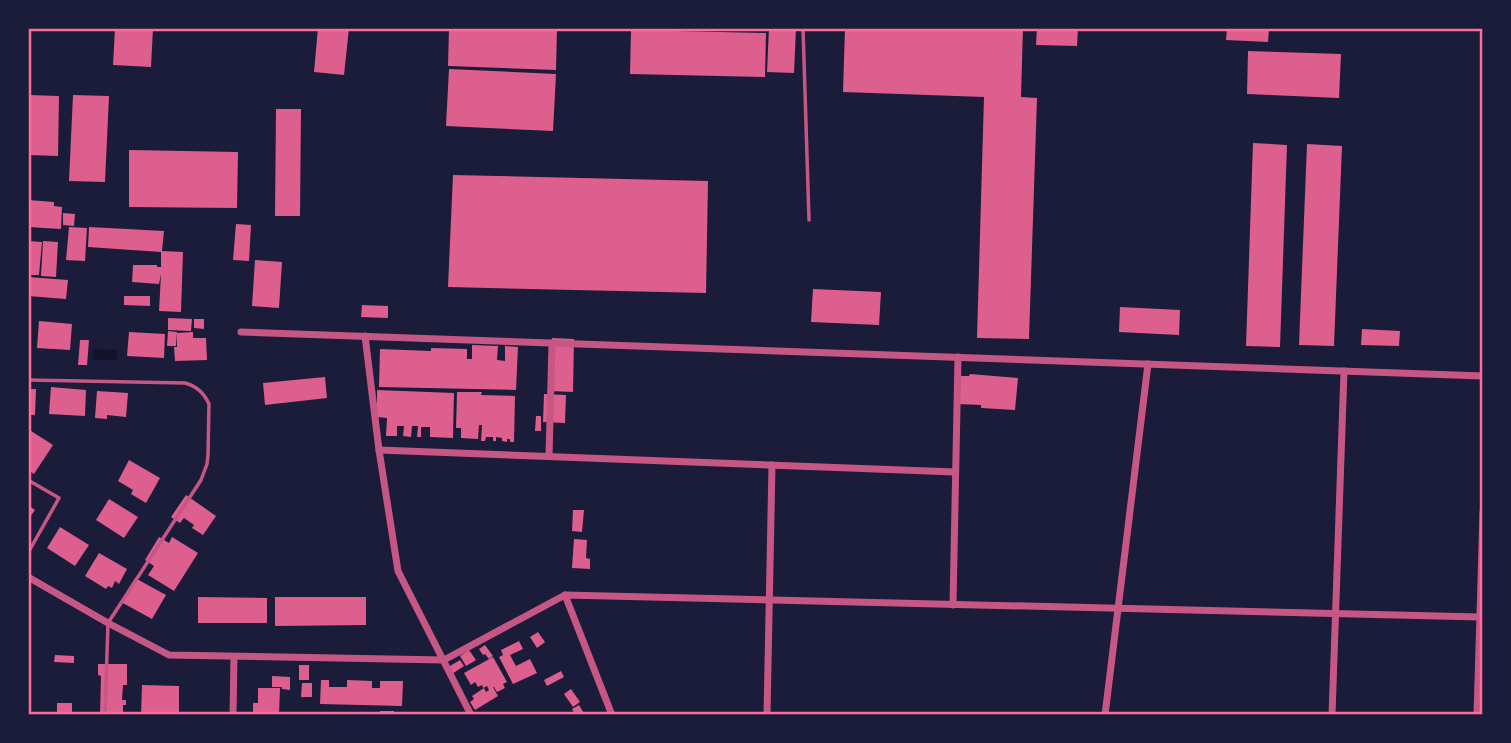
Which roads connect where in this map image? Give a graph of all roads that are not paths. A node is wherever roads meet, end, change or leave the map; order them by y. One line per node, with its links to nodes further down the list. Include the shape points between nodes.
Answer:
1 (803, 28): 2 (lane)
2 (809, 220)
3 (241, 332): 4 (street)
4 (365, 336): 5 (street); 11 (street)
5 (552, 343): 6 (street); 12 (street)
6 (958, 357): 7 (street); 14 (street)
7 (1148, 364): 8 (street); 22 (street)
8 (1344, 371): 9 (street); 23 (street)
9 (1483, 376)
10 (28, 380): 25 (lane, via 186,383 200,390 209,404 208,455 201,480)
11 (379, 450): 12 (street); 27 (street, via 398,571)
12 (549, 456): 13 (street)
13 (772, 465): 14 (street); 20 (street)
14 (955, 472): 21 (street)
15 (28, 480): 17 (lane, via 59,498)
16 (1483, 512): 24 (street)
17 (28, 553)
18 (28, 577): 25 (street)
19 (565, 595): 20 (street); 27 (street); 31 (street)
20 (769, 600): 21 (street); 32 (street)
21 (953, 605): 22 (street)
22 (1118, 609): 23 (street); 33 (street)
23 (1336, 614): 24 (street); 34 (street)
24 (1480, 617): 35 (street)
25 (107, 623): 26 (street, via 169,655); 28 (lane)
26 (234, 657): 27 (street); 29 (street)
27 (444, 660): 30 (street)
28 (105, 715)
29 (233, 715)
30 (471, 715)
31 (612, 715)
32 (767, 715)
33 (1105, 715)
34 (1332, 715)
35 (1477, 715)

